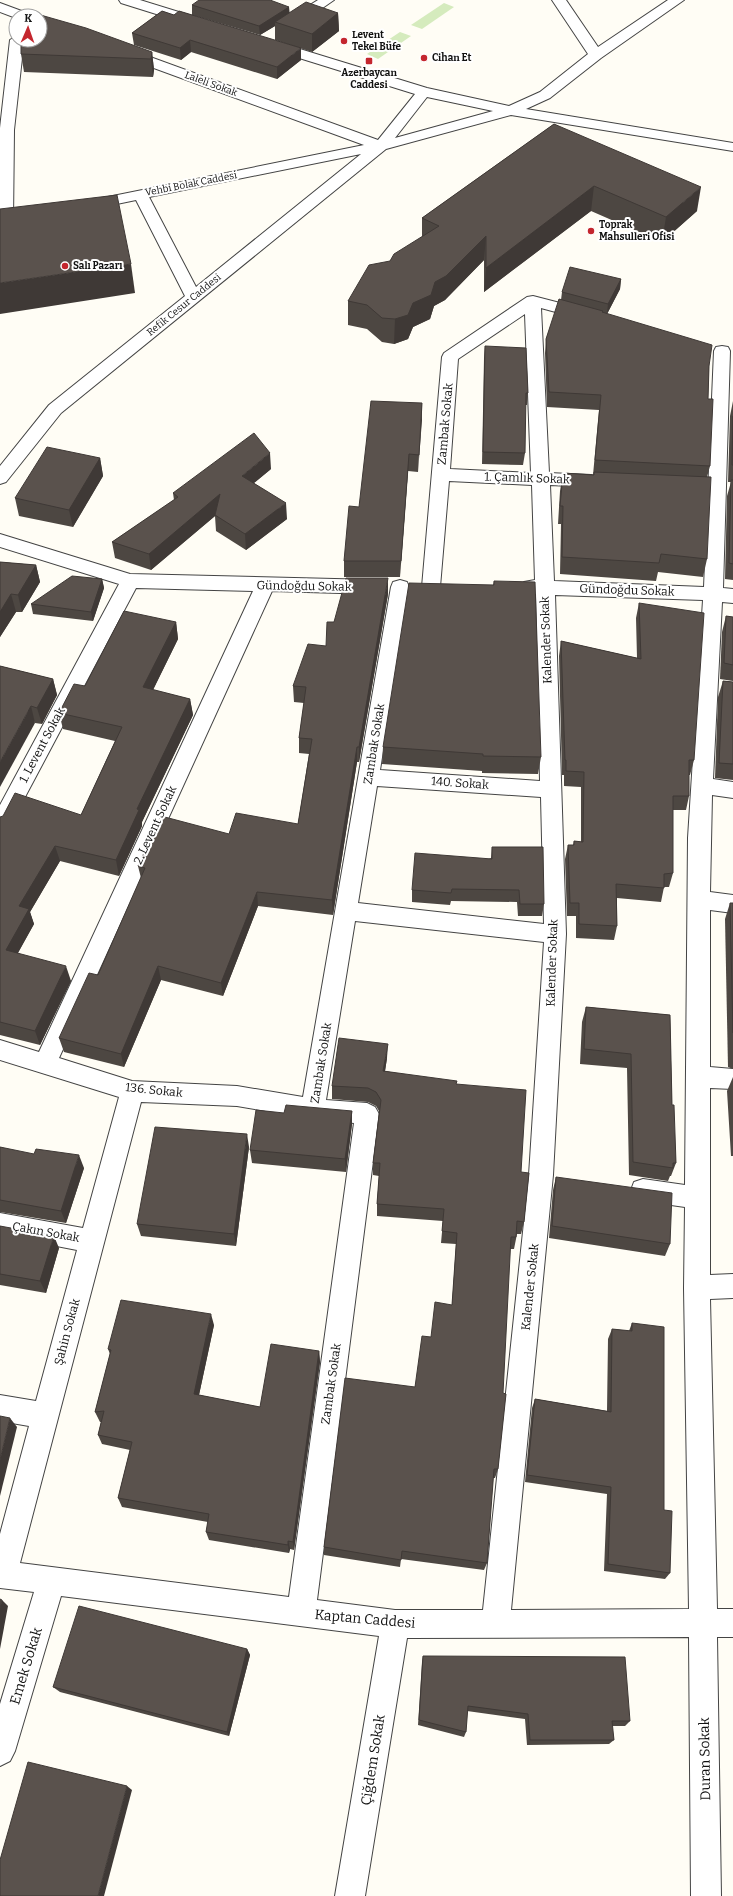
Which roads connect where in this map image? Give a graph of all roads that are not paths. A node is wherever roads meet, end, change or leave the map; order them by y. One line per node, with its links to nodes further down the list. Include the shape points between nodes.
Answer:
1 (126, 0): 6 (street)
2 (327, 0): 11 (street, via 261,42)
3 (559, 0): 10 (street)
4 (677, 0): 10 (street)
5 (189, 8): 6 (street)
6 (176, 16): 7 (street)
7 (205, 25)
8 (16, 48): 13 (street)
9 (114, 49): 14 (street, Laleli Sokak)
10 (596, 55): 12 (street, via 544,95)
11 (424, 92): 12 (street); 14 (street)
12 (512, 111): 14 (street, Vehbi Bolak Caddesi); 15 (street)
13 (4, 130): 19 (street)
14 (382, 146): 16 (street, Vehbi Bolak Caddesi); 20 (street, Refik Cesur Caddesi)
15 (733, 147)
16 (140, 194): 17 (street, Vehbi Bolak Caddesi); 20 (street)
17 (72, 208)
18 (20, 218): 19 (street)
19 (3, 222)
20 (194, 298): 25 (street, Refik Cesur Caddesi, via 55,410)
21 (534, 301): 22 (street); 24 (street, Zambak Sokak, via 450,357); 26 (street, Kalender Sokak)
22 (601, 319)
23 (721, 351): 28 (street, Duran Sokak)
24 (440, 475): 26 (street, 1. Çamlık Sokak); 33 (street, Zambak Sokak)
25 (0, 478)
26 (540, 479): 27 (street, 1. Çamlık Sokak); 35 (street, Kalender Sokak)
27 (609, 482)
28 (717, 488): 36 (street, Duran Sokak)
29 (0, 540): 30 (street, Gündoğdu Sokak)
30 (130, 581): 31 (street, Gündoğdu Sokak); 41 (street, 1. Levent Sokak)
31 (265, 585): 32 (street, Gündoğdu Sokak); 47 (street, 2. Levent Sokak)
32 (400, 587): 33 (street, Gündoğdu Sokak); 37 (street, Zambak Sokak)
33 (439, 587)
34 (515, 587): 35 (street, Gündoğdu Sokak)
35 (545, 587): 36 (street, Gündoğdu Sokak); 39 (street, Kalender Sokak)
36 (723, 595): 38 (street, Duran Sokak, via 717,687)
37 (368, 777): 39 (street, 140. Sokak); 44 (street, Zambak Sokak)
38 (702, 786): 40 (street); 42 (street, Duran Sokak)
39 (551, 790): 45 (street, Kalender Sokak)
40 (733, 790)
41 (0, 825)
42 (699, 900): 43 (street); 48 (street, Duran Sokak)
43 (733, 904)
44 (346, 912): 45 (street); 51 (street, Zambak Sokak)
45 (554, 934): 52 (street, Kalender Sokak)
46 (0, 1050): 47 (street, 136. Sokak)
47 (45, 1064): 50 (street, 136. Sokak)
48 (698, 1078): 49 (street); 55 (street, Duran Sokak)
49 (733, 1079)
50 (132, 1091): 51 (street, 136. Sokak, via 238,1096); 57 (street, Şahin Sokak)
51 (313, 1109): 64 (street, Zambak Sokak, via 367,1114)
52 (541, 1175): 53 (street); 66 (street, Kalender Sokak)
53 (564, 1178)
54 (619, 1187): 55 (street)
55 (697, 1198): 59 (street, Duran Sokak)
56 (0, 1224): 57 (street, Çakın Sokak)
57 (91, 1241): 61 (street, Şahin Sokak)
58 (733, 1286): 59 (street)
59 (697, 1288): 65 (street, Duran Sokak)
60 (0, 1408): 61 (street)
61 (45, 1416): 62 (street, Şahin Sokak)
62 (1, 1574): 63 (street, Kaptan Caddesi)
63 (52, 1580): 64 (street, Kaptan Caddesi); 69 (street, Emek Sokak)
64 (301, 1612): 68 (street, Kaptan Caddesi)
65 (703, 1622): 66 (street, Kaptan Caddesi); 67 (street, Kaptan Caddesi); 71 (street, Duran Sokak)
66 (496, 1623): 68 (street, Kaptan Caddesi)
67 (733, 1623)
68 (395, 1624): 70 (street, Çiğdem Sokak)
69 (0, 1751)
70 (350, 1896)
71 (706, 1896)

